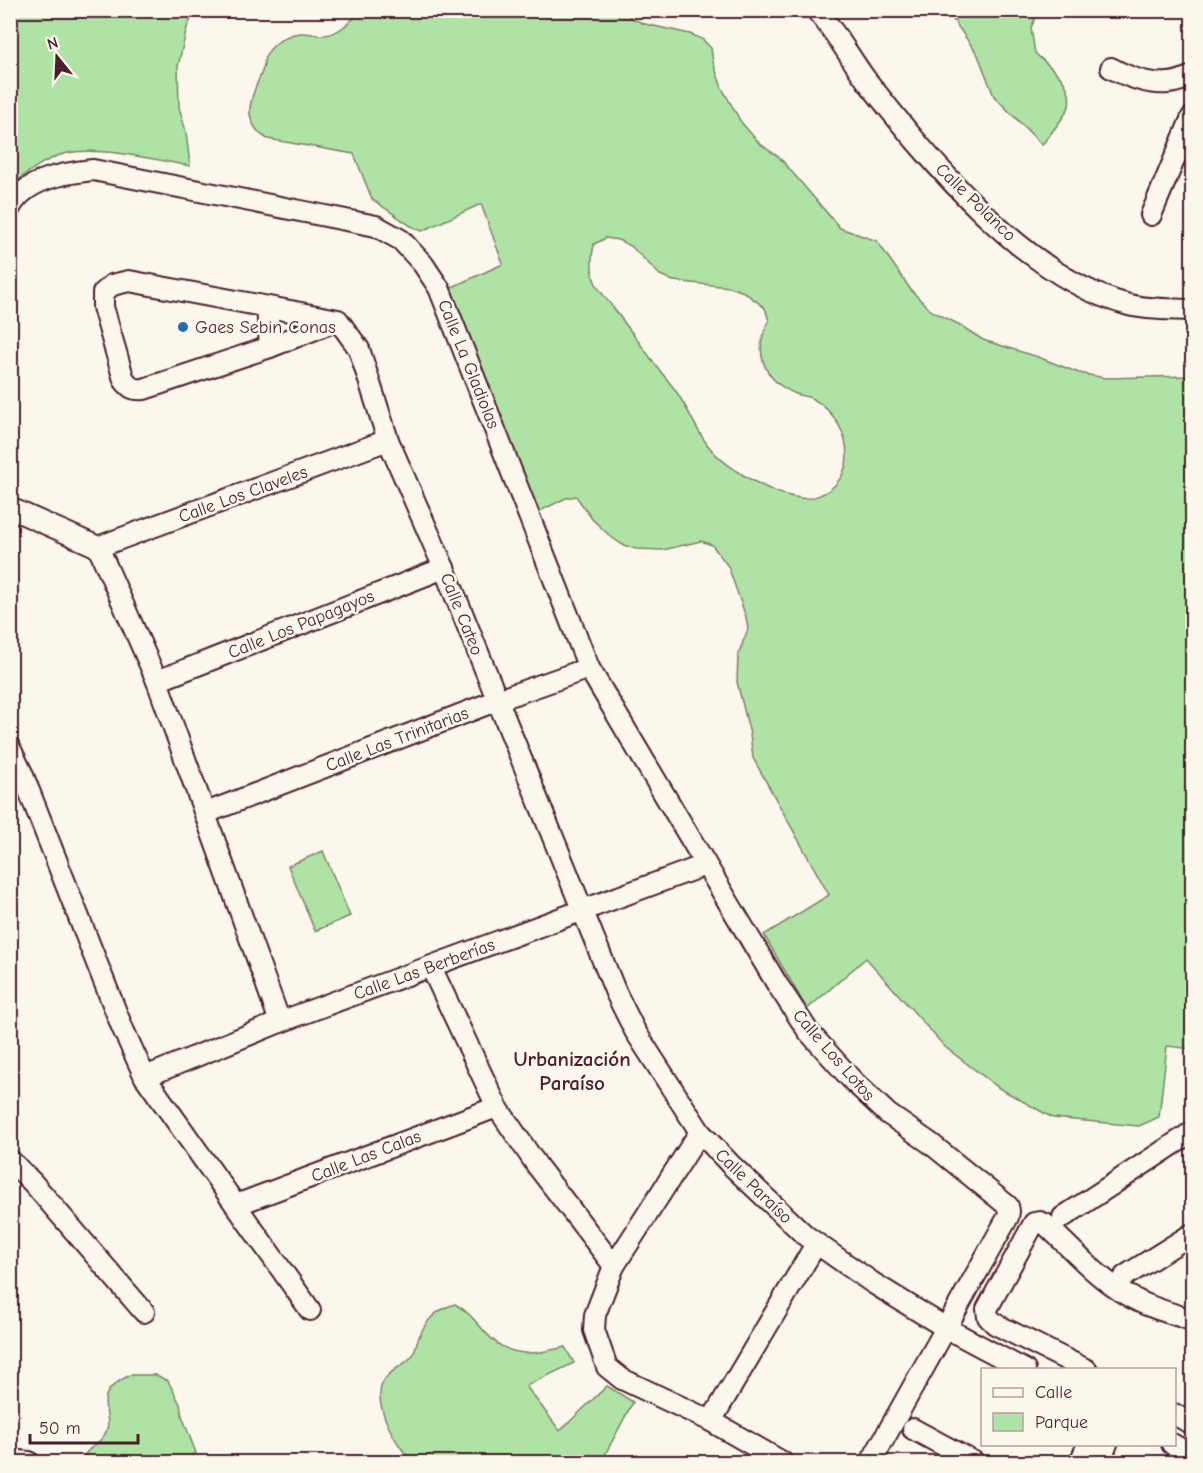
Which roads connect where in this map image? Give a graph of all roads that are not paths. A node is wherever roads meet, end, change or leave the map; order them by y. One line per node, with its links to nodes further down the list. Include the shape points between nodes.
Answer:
1 (816, 10): 8 (street, Calle Polanco, via 866,80 944,174 1010,238 1063,277 1111,300 1141,307)
2 (1111, 68): 3 (street, via 1142,80 1168,83)
3 (1192, 76)
4 (1192, 117): 6 (street)
5 (10, 208): 15 (street, Calle La Gladiolas, via 27,189 44,180 93,170 376,226 400,240 439,288)
6 (1151, 215)
7 (267, 307): 9 (street); 10 (street); 10 (street, via 129,281 112,285 103,293 103,307 123,380 130,388 144,389)
8 (1192, 310)
9 (339, 320): 10 (street); 11 (street, Calle Cateo, via 359,349)
10 (270, 348)
11 (388, 440): 13 (street, Calle Los Claveles); 14 (street, Calle Cateo)
12 (10, 508): 13 (street)
13 (98, 547): 16 (street)
14 (444, 568): 16 (street, Calle Los Papagayos); 17 (street, Calle Cateo)
15 (589, 668): 17 (street, Calle Las Trinitarias); 20 (street, Calle La Gladiolas)
16 (157, 681): 19 (street)
17 (498, 700): 19 (street, Calle Las Trinitarias); 21 (street, Calle Cateo)
18 (10, 748): 24 (street)
19 (206, 813): 23 (street)
20 (705, 865): 21 (street, Calle Las Berberías); 38 (street, Calle Los Lotos, via 815,1039 888,1114 1008,1206 1008,1217)
21 (582, 911): 22 (street, Calle Las Berberías); 26 (street, Calle Paraíso, via 635,1031)
22 (431, 967): 23 (street, Calle Las Berberías); 25 (street)
23 (280, 1022): 24 (street, Calle Las Berberías)
24 (145, 1077): 29 (street)
25 (497, 1107): 29 (street, Calle Las Calas); 33 (street)
26 (700, 1132): 32 (street, Calle Paraíso); 33 (street)
27 (1192, 1132): 30 (street)
28 (10, 1160): 36 (street)
29 (236, 1205): 35 (street)
30 (1063, 1217)
31 (1192, 1234): 34 (street)
32 (816, 1244): 38 (street, Calle Paraíso); 42 (street)
33 (614, 1266): 42 (street, via 595,1315 594,1330 607,1367 622,1379)
34 (1125, 1276)
35 (310, 1310)
36 (144, 1312)
37 (1192, 1320): 40 (street, via 1125,1294 1045,1224 1034,1223 987,1309 988,1317)
38 (946, 1328): 39 (street, Calle Paraíso); 52 (street)
39 (1021, 1368)
40 (1083, 1368)
41 (1176, 1415): 43 (street)
42 (711, 1421): 51 (street)
43 (1192, 1424)
44 (913, 1429): 53 (street)
45 (1087, 1446): 54 (street)
46 (1106, 1446): 55 (street)
47 (1176, 1446): 48 (street)
48 (1192, 1455)
49 (10, 1460): 50 (street)
50 (29, 1462)
51 (782, 1462)
52 (871, 1462)
53 (974, 1462)
54 (1080, 1462)
55 (1100, 1462)

